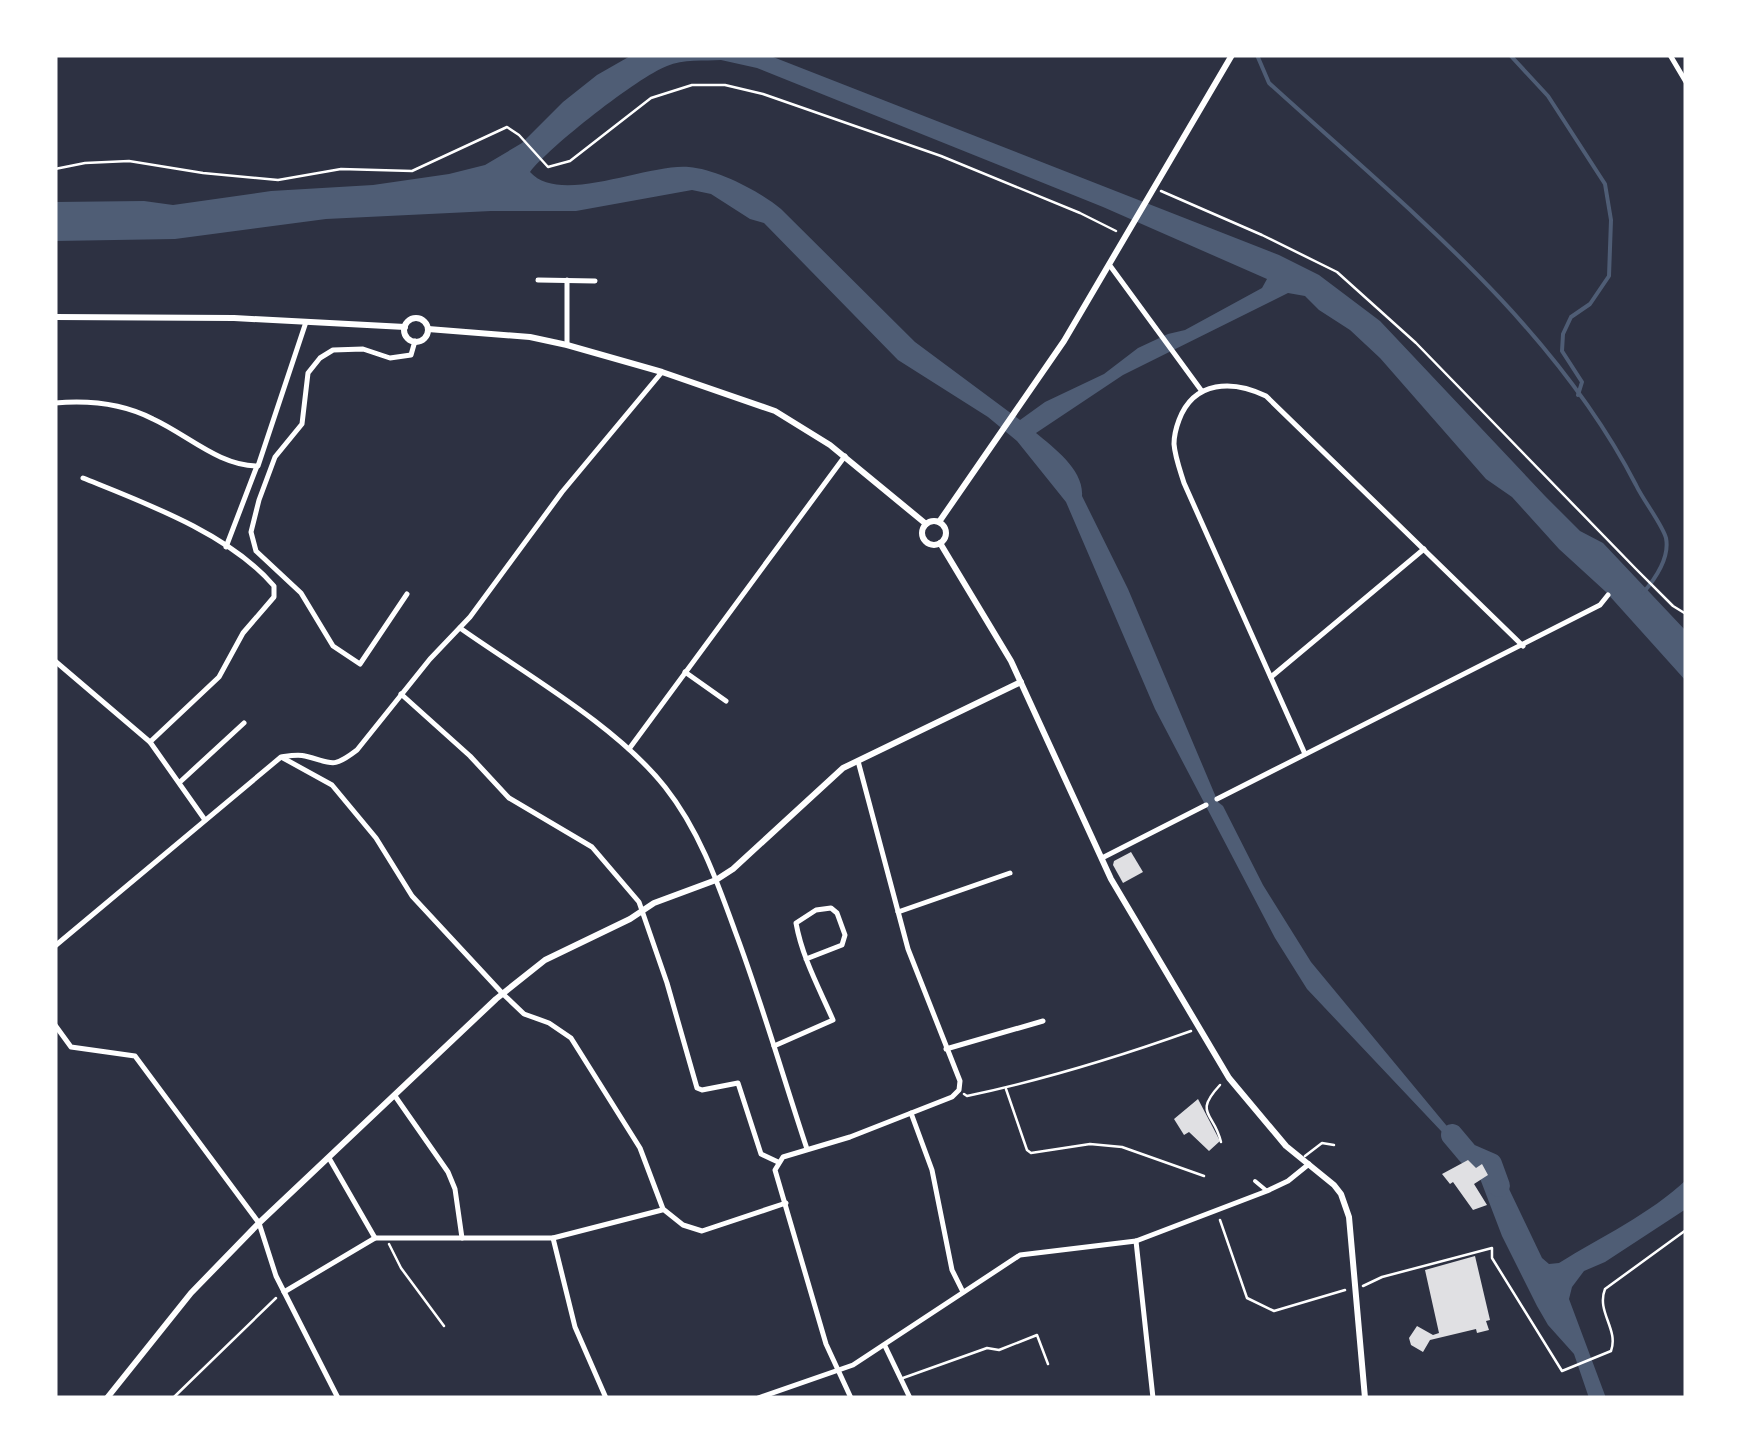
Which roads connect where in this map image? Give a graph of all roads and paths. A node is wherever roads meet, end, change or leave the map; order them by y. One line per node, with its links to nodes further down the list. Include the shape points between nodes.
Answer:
1 (1232, 55): 5 (street)
2 (1670, 55): 3 (street)
3 (1686, 82)
4 (55, 169): 6 (path, via 129,160 278,180 342,169 412,171 507,127 548,167 570,161 652,98 724,85 941,156)
5 (1155, 188): 6 (street); 30 (path, via 1337,272)
6 (1130, 234): 7 (street)
7 (1111, 266): 18 (street); 23 (street)
8 (538, 280): 9 (street)
9 (566, 280): 10 (street); 16 (street)
10 (595, 280)
11 (55, 317): 12 (street)
12 (306, 322): 13 (street); 21 (street)
13 (405, 327): 14 (street, via 416,318); 15 (street)
14 (428, 329): 15 (street); 16 (street)
15 (415, 341): 28 (street, via 411,355 401,358 363,349 333,350 320,358 308,373 302,424 275,457 251,532 256,551 302,592 333,646 360,664)
16 (567, 345): 17 (street)
17 (662, 372): 20 (street, via 775,412); 31 (street)
18 (1201, 390): 27 (street, via 1218,385 1266,396); 35 (street, via 1178,424 1177,459)
19 (55, 403): 21 (street, via 124,407 236,466)
20 (844, 456): 24 (street); 34 (street)
21 (258, 466): 26 (street)
22 (83, 478): 26 (street, via 167,511)
23 (939, 522): 24 (street); 25 (street, via 946,534)
24 (926, 524): 25 (street, via 924,539)
25 (940, 543): 36 (street)
26 (226, 547): 40 (street, via 272,582 274,597 243,633 219,677)
27 (1424, 550): 32 (street); 35 (street)
28 (407, 594)
29 (1608, 595): 32 (street, via 1600,606)
30 (1686, 614)
31 (460, 628): 37 (street); 41 (street)
32 (1523, 646): 42 (street)
33 (55, 662): 40 (street)
34 (685, 672): 38 (street); 41 (street)
35 (1271, 677): 42 (street)
36 (1021, 682): 44 (street); 49 (street)
37 (401, 694): 43 (street, via 342,762); 52 (street, via 509,798 592,847)
38 (726, 701)
39 (244, 723): 45 (street)
40 (150, 742): 45 (street)
41 (629, 749): 51 (street, via 690,823)
42 (1304, 754): 46 (street)
43 (280, 757): 48 (street); 56 (street, via 332,784 412,896)
44 (858, 762): 51 (street); 53 (street)
45 (180, 782): 48 (street)
46 (1217, 799)
47 (1206, 805): 49 (street)
48 (205, 820): 54 (street)
49 (1101, 858): 59 (street)
50 (1010, 873): 53 (street)
51 (716, 880): 52 (street); 60 (street)
52 (642, 911): 56 (street, via 545,960); 72 (street, via 697,1088 738,1082 761,1154)
53 (898, 912): 61 (street)
54 (55, 946)
55 (806, 959): 55 (street, via 842,945 846,935 831,908 796,923); 60 (street, via 833,1020)
56 (503, 994): 65 (street); 77 (street, via 524,1014 571,1038 640,1148)
57 (1044, 1021): 61 (street)
58 (55, 1026): 79 (street, via 70,1047 135,1056)
59 (1200, 1028): 62 (street); 63 (path)
60 (774, 1047): 69 (street)
61 (946, 1049): 64 (street)
62 (1229, 1078): 67 (path, via 1205,1103); 71 (street)
63 (1006, 1088): 64 (path, via 968,1096); 73 (path, via 1031,1154 1122,1146)
64 (959, 1090): 66 (street)
65 (395, 1096): 70 (street); 83 (street, via 448,1172)
66 (911, 1112): 69 (street); 88 (street)
67 (1220, 1142)
68 (1334, 1146): 71 (lane, via 1322,1143)
69 (807, 1150): 72 (street)
70 (329, 1158): 79 (street); 81 (street)
71 (1305, 1161): 75 (street, via 1288,1181); 86 (street, via 1341,1194 1354,1224)
72 (778, 1162): 76 (street)
73 (1204, 1176)
74 (1255, 1181): 75 (street)
75 (1267, 1191): 78 (street)
76 (786, 1204): 77 (street, via 702,1231); 92 (street)
77 (663, 1210): 84 (street)
78 (1216, 1210): 85 (street); 86 (path, via 1247,1298 1274,1311)
79 (259, 1223): 87 (street); 95 (street, via 191,1293)
80 (1686, 1230): 86 (path, via 1604,1289 1600,1303 1615,1341 1611,1351 1562,1372 1492,1248)
81 (375, 1238): 82 (street); 87 (street)
82 (388, 1238): 83 (street); 89 (path, via 401,1268)
83 (462, 1238): 84 (street)
84 (553, 1238): 98 (street, via 575,1328)
85 (1136, 1241): 88 (street, via 1020,1255); 102 (street)
86 (1356, 1288): 103 (street)
87 (284, 1292): 96 (path); 97 (street)
88 (963, 1292): 90 (street)
89 (444, 1326)
90 (884, 1346): 92 (street); 93 (street)
91 (1048, 1364): 93 (lane, via 1037,1335)
92 (838, 1373): 94 (street); 100 (street)
93 (902, 1378): 101 (street)
94 (770, 1396): 99 (street)
95 (108, 1398)
96 (173, 1398)
97 (338, 1398)
98 (606, 1398)
99 (758, 1398)
100 (851, 1398)
101 (910, 1398)
102 (1154, 1398)
103 (1365, 1398)

